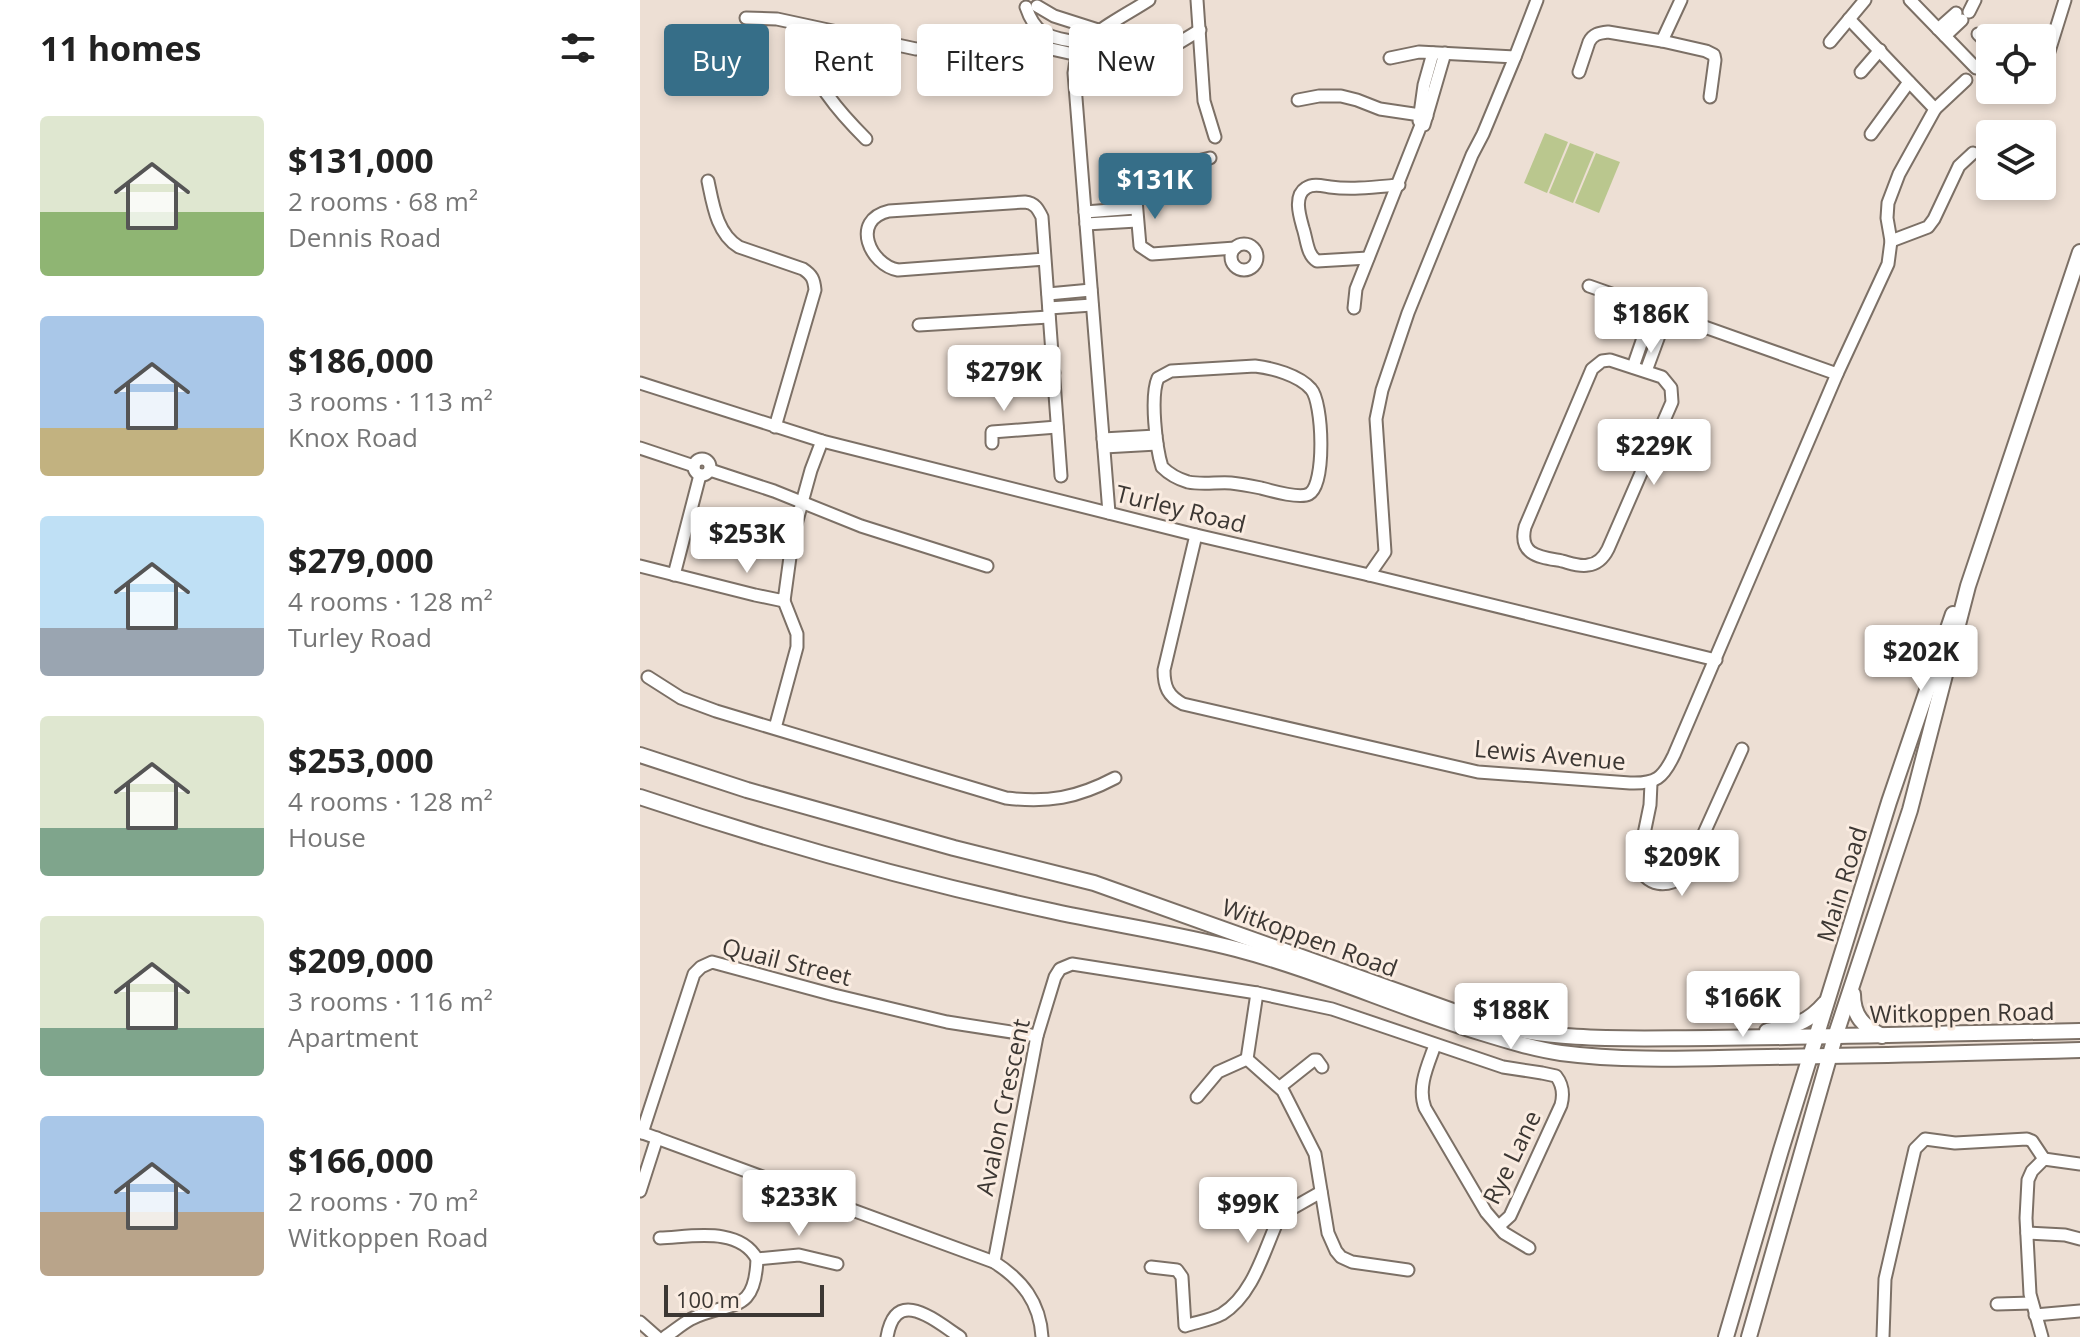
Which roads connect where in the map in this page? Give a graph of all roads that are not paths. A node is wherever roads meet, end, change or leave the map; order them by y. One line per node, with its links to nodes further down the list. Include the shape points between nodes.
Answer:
1 (1149, 0): 15 (street)
2 (1197, 0): 17 (street)
3 (1537, 0): 28 (street)
4 (1681, 0): 21 (street)
5 (1865, 0): 12 (street)
6 (1910, 0): 18 (street)
7 (2065, 0): 16 (street)
8 (1027, 2): 11 (street); 19 (street, via 1031,23)
9 (1966, 9): 18 (street)
10 (746, 18): 13 (street)
11 (1063, 19): 14 (street); 19 (street)
12 (1849, 19): 22 (street); 26 (street)
13 (798, 24)
14 (1079, 24)
15 (1112, 24)
16 (2056, 29)
17 (1200, 30): 20 (street); 42 (street, via 1204,101)
18 (1942, 32): 30 (street)
19 (1055, 37): 23 (street)
20 (1183, 40)
21 (1662, 41): 31 (street, via 1596,34); 37 (street, via 1714,55)
22 (1830, 42)
23 (1069, 44)
24 (901, 46): 25 (street, via 933,48 966,32)
25 (1069, 48)
26 (1880, 50): 32 (street); 34 (street)
27 (1439, 53): 28 (street); 29 (street); 40 (street)
28 (1515, 57): 86 (street, via 1408,313 1382,390 1376,419 1385,552)
29 (1390, 58)
30 (1976, 68)
31 (1579, 72)
32 (1861, 72)
33 (1966, 80): 39 (street, Lewis Avenue)
34 (1909, 82): 39 (street); 41 (street)
35 (830, 96): 43 (street)
36 (1076, 96): 49 (street)
37 (1710, 97)
38 (1298, 100): 40 (street, via 1341,96)
39 (1935, 109): 51 (street, Lewis Avenue, via 1891,192)
40 (1423, 119): 47 (street)
41 (1871, 134)
42 (1215, 137)
43 (866, 139)
44 (1973, 153): 51 (street, via 1959,166 1928,227)
45 (1210, 158): 48 (street, via 1141,175 1135,184)
46 (708, 181): 71 (street, via 719,222 732,243 803,269 814,280)
47 (1399, 185): 54 (street); 54 (street, via 1315,185 1301,194 1299,211 1313,259)
48 (1136, 208): 49 (street); 50 (street)
49 (1085, 218): 50 (street); 57 (street)
50 (1137, 221): 52 (street, via 1140,246 1152,254)
51 (1891, 241): 68 (street, Lewis Avenue, via 1888,264)
52 (1235, 248)
53 (2080, 252): 87 (main road, Main Road)
54 (1368, 258): 60 (street)
55 (1045, 259): 55 (street, via 1042,217 1031,202 889,211 873,217 867,229 869,244 890,269); 58 (street)
56 (1589, 286): 61 (street)
57 (1091, 290): 58 (street); 59 (street)
58 (1048, 294): 62 (street)
59 (1092, 305): 62 (street); 76 (street)
60 (1354, 308)
61 (1653, 309): 63 (street); 65 (street)
62 (1049, 312): 64 (street); 67 (street)
63 (1667, 314): 66 (street); 68 (street)
64 (919, 325)
65 (1633, 367): 66 (street); 66 (street, via 1606,360 1592,369 1524,532 1525,545 1534,555 1584,566 1605,554 1672,402 1666,380)
66 (1646, 371)
67 (1054, 373): 69 (street); 72 (street)
68 (1837, 374): 89 (street, Lewis Avenue)
69 (961, 380)
70 (640, 383): 71 (street, Turley Road)
71 (775, 427): 74 (street, Turley Road)
72 (1057, 427): 75 (street, via 992,432); 79 (street)
73 (1156, 440): 73 (street, via 1155,385 1165,373 1264,368 1314,392 1321,454 1318,480 1313,491 1302,496 1231,483 1189,482 1162,467); 76 (street)
74 (822, 441): 80 (street); 81 (street, Turley Road)
75 (992, 443)
76 (1103, 443): 81 (street)
77 (640, 448): 78 (street)
78 (701, 470): 80 (street); 85 (street)
79 (1061, 476)
80 (802, 504): 84 (street); 88 (street)
81 (1109, 513): 82 (street, Turley Road)
82 (1196, 535): 86 (street, Turley Road); 95 (street, Lewis Avenue, via 1164,670 1164,682 1183,704 1452,767)
83 (640, 566): 85 (street)
84 (987, 566)
85 (674, 575): 88 (street)
86 (1369, 575): 89 (street, Turley Road)
87 (1968, 586): 98 (main road, Main Road, via 1910,810); 100 (main road, Main Road, via 1947,630)
88 (784, 601): 91 (street, via 797,647)
89 (1716, 660): 95 (street, Lewis Avenue, via 1671,762)
90 (648, 677): 91 (street, via 691,702)
91 (775, 728): 94 (street, via 1006,798 1070,797)
92 (1742, 749): 95 (street, via 1686,873 1670,884 1652,882 1639,869)
93 (640, 755): 106 (main road, Witkoppen Road, via 747,790 1094,883 1496,1025 1566,1036)
94 (1115, 778)
95 (1651, 783)
96 (640, 797): 109 (main road, Witkoppen Road, via 949,887 1272,959 1532,1048 1622,1058)
97 (1065, 966): 99 (street, Rye Lane); 102 (street, Avalon Crescent, via 1055,977)
98 (1854, 981): 103 (main road, via 1857,1016); 105 (main road, Main Road)
99 (1257, 993): 107 (street, Rye Lane, via 1332,1009); 111 (street)
100 (1827, 999): 104 (main road, Main Road); 106 (main road, via 1803,1023)
101 (2080, 1031): 103 (main road, Witkoppen Road)
102 (1037, 1036): 115 (street, Quail Street, via 947,1022 712,962 694,974); 129 (street, Avalon Crescent)
103 (1882, 1036): 105 (main road, Witkoppen Road)
104 (1817, 1037): 105 (main road, Witkoppen Road); 106 (main road, Witkoppen Road); 109 (main road, Main Road)
105 (1835, 1037): 110 (main road, Main Road)
106 (1735, 1038)
107 (1435, 1045): 123 (street, Rye Lane, via 1422,1102); 123 (street, Rye Lane, via 1503,1067 1550,1074 1562,1085 1561,1105 1510,1216)
108 (2080, 1050): 110 (main road, Witkoppen Road)
109 (1811, 1057): 110 (main road, Witkoppen Road); 142 (main road, Main Road)
110 (1830, 1057): 143 (main road, Main Road)
111 (1247, 1059): 113 (street); 114 (street, via 1218,1072)
112 (1322, 1067): 113 (street, via 1314,1060)
113 (1280, 1087): 121 (street, via 1315,1154)
114 (1197, 1097)
115 (641, 1132): 116 (street)
116 (657, 1138): 119 (street); 129 (street)
117 (2044, 1159): 118 (street); 124 (street, via 2028,1180); 144 (street, via 2027,1139 1925,1139 1918,1144 1885,1279)
118 (2080, 1164)
119 (640, 1188)
120 (1238, 1188): 122 (street)
121 (1321, 1192): 122 (street); 132 (street, via 1328,1233 1341,1257)
122 (1278, 1220): 131 (street, via 1250,1282 1225,1312 1210,1319 1185,1326 1182,1277 1177,1270)
123 (1499, 1226): 127 (street)
124 (2027, 1233): 126 (street); 134 (street)
125 (660, 1238): 128 (street, via 729,1238 748,1247)
126 (2080, 1239)
127 (1529, 1248)
128 (757, 1259): 130 (street, via 799,1255); 138 (street, via 754,1285 743,1301 693,1318)
129 (994, 1262): 141 (street, via 1027,1290)
130 (837, 1264)
131 (1151, 1267)
132 (1408, 1270)
133 (1997, 1304): 134 (street)
134 (2033, 1309): 135 (street); 145 (street)
135 (2080, 1311)
136 (640, 1322): 137 (street)
137 (657, 1337)
138 (665, 1337)
139 (887, 1337): 140 (street, via 893,1318 908,1309)
140 (960, 1337)
141 (1042, 1337)
142 (1726, 1337)
143 (1749, 1337)
144 (1883, 1337)
145 (2042, 1337)

